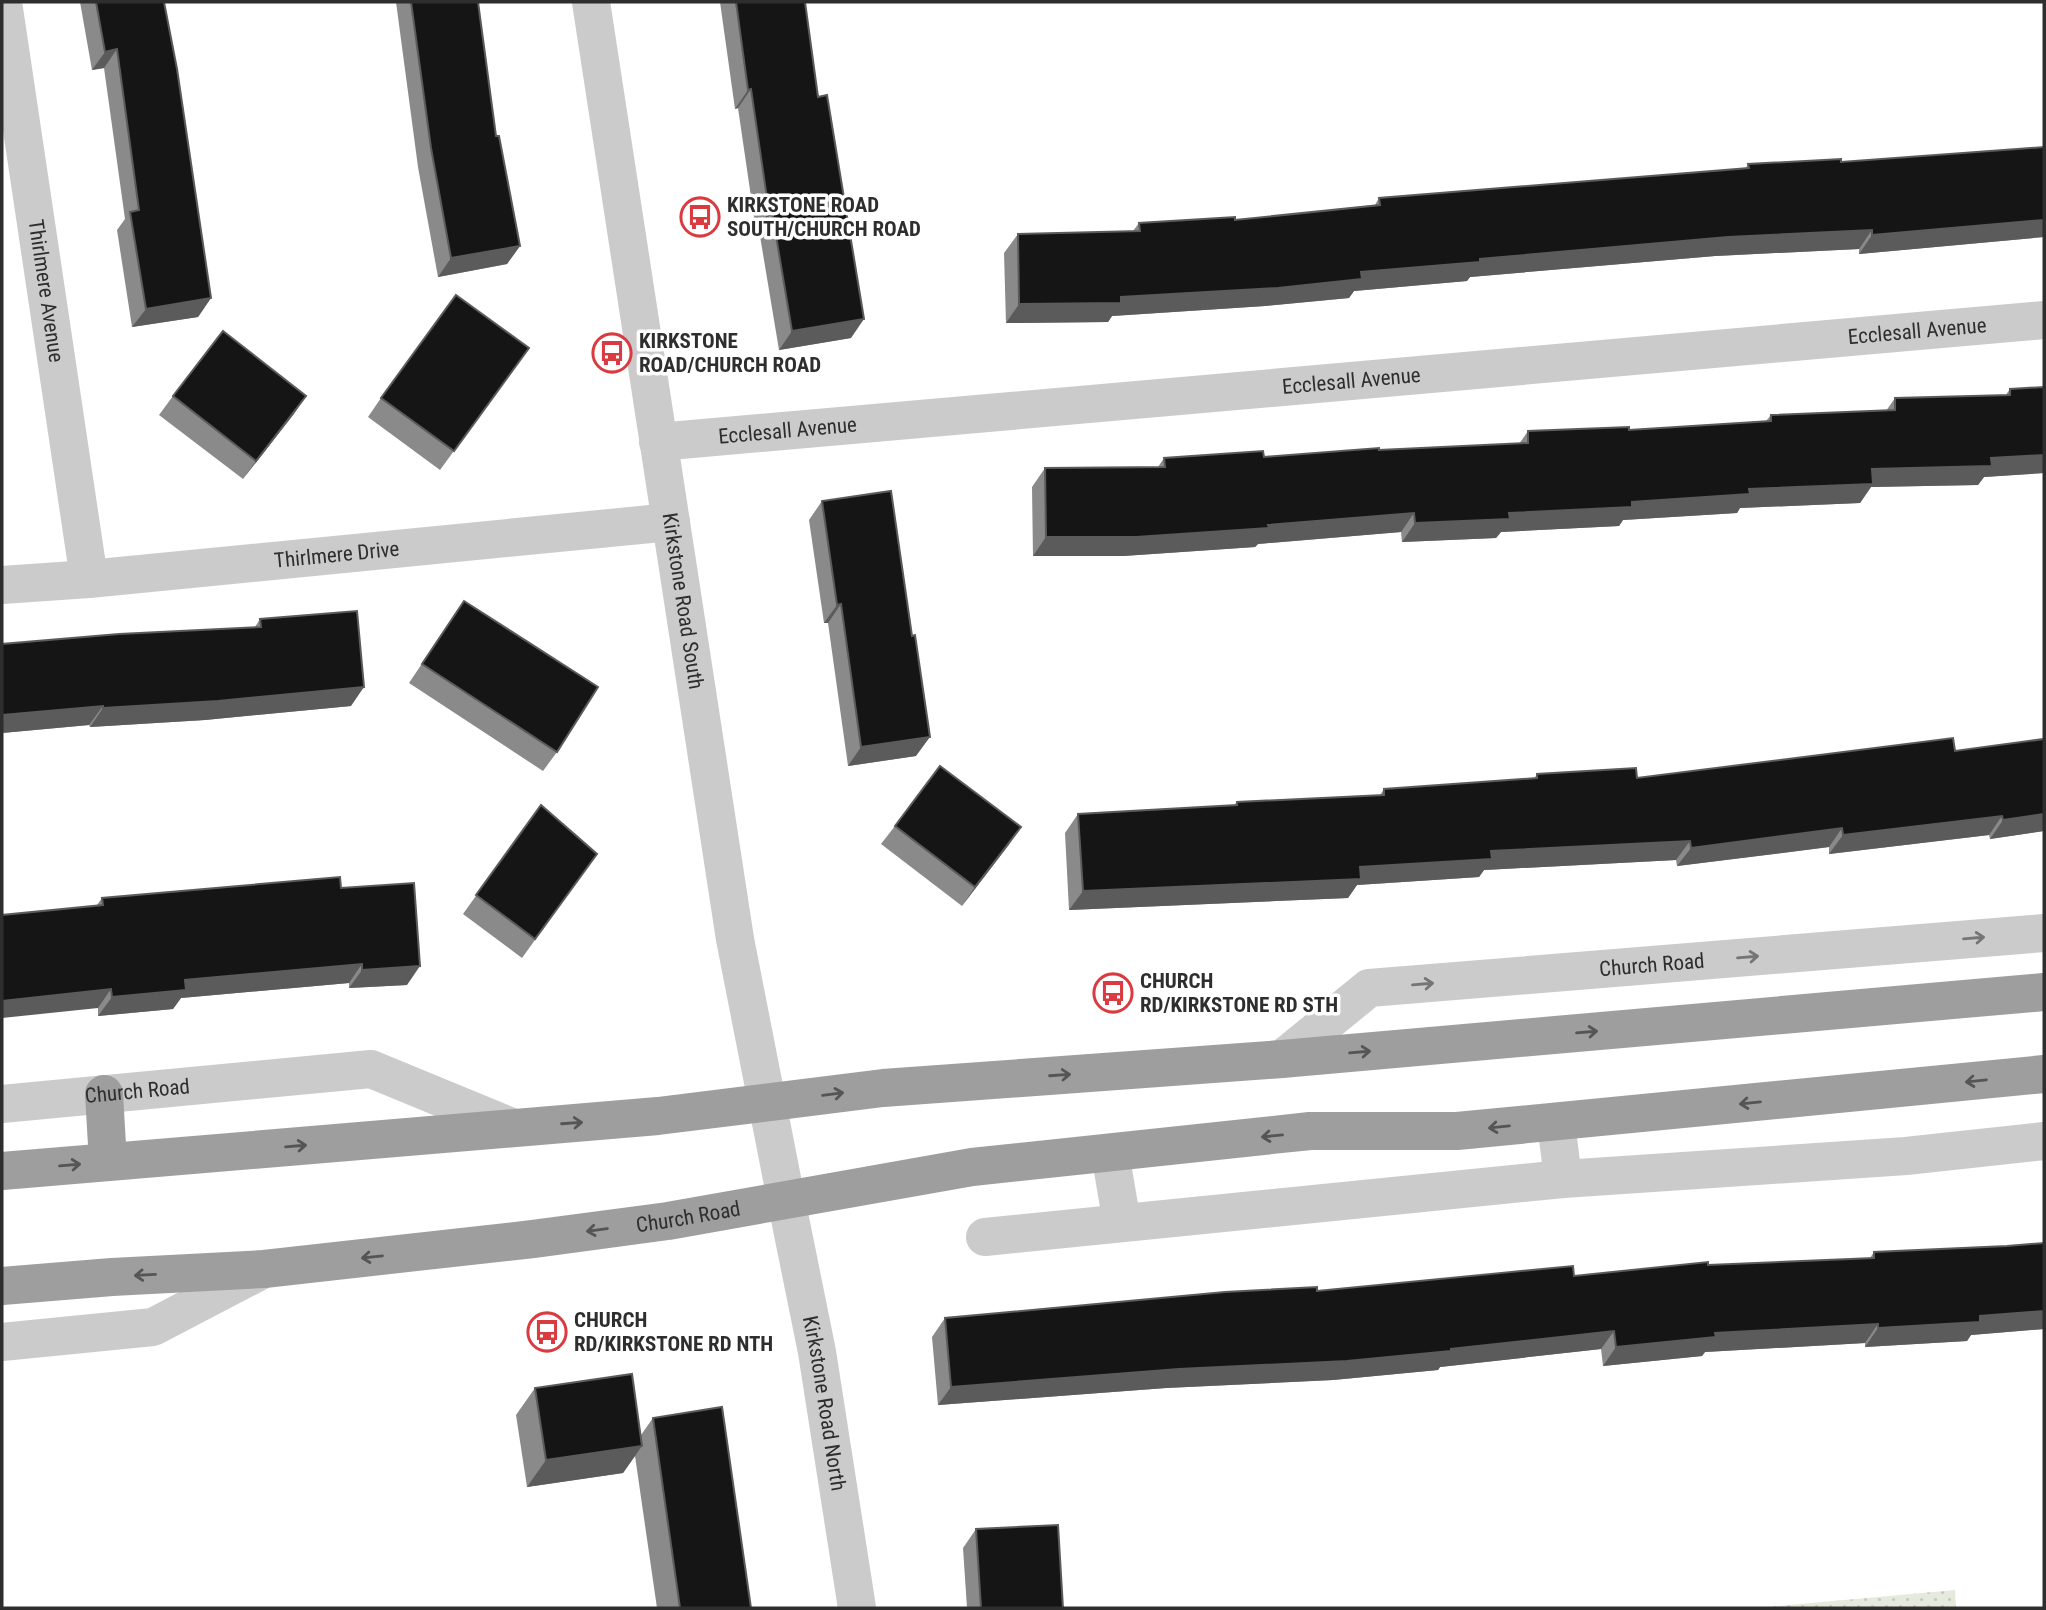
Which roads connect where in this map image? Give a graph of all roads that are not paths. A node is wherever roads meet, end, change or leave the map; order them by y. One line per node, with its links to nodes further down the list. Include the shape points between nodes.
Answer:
1 (3, 2): 6 (street, Thirlmere Avenue)
2 (591, 2): 4 (street, Kirkstone Road South)
3 (2044, 320): 4 (street, Ecclesall Avenue)
4 (658, 442): 5 (street, Kirkstone Road South)
5 (671, 522): 6 (street, Thirlmere Drive); 13 (street, Kirkstone Road South, via 735,939)
6 (89, 579): 7 (street, Thirlmere Drive)
7 (2, 585)
8 (2044, 933): 10 (street, Church Road, one-way to 8, via 1369,988)
9 (2044, 992): 10 (highway, Church Road, one-way to 9)
10 (1282, 1059): 13 (highway, Church Road, one-way to 10, via 883,1088)
11 (2044, 1074): 15 (highway, Church Road, one-way to 15)
12 (104, 1094): 14 (street, Church Road); 16 (street, Church Road, via 371,1069); 19 (highway)
13 (766, 1103): 16 (highway, Church Road, one-way to 13); 22 (street, Kirkstone Road South)
14 (2, 1104)
15 (1556, 1122): 18 (highway, Church Road, one-way to 18, via 1457,1131 1310,1131); 21 (street)
16 (514, 1128): 19 (highway, Church Road, one-way to 16)
17 (2044, 1141): 21 (street, via 1906,1156)
18 (1110, 1153): 22 (highway, Church Road, via 972,1167); 23 (street)
19 (108, 1162): 20 (highway, Church Road, one-way to 19)
20 (2, 1171)
21 (1563, 1179): 23 (street)
22 (786, 1199): 25 (highway, Church Road, one-way to 25, via 668,1221); 28 (street, Kirkstone Road North, via 817,1352)
23 (1122, 1223): 24 (street)
24 (985, 1237)
25 (264, 1269): 26 (highway, Church Road, one-way to 26); 27 (street, Church Road, via 153,1327)
26 (2, 1286)
27 (2, 1342)
28 (857, 1608)

